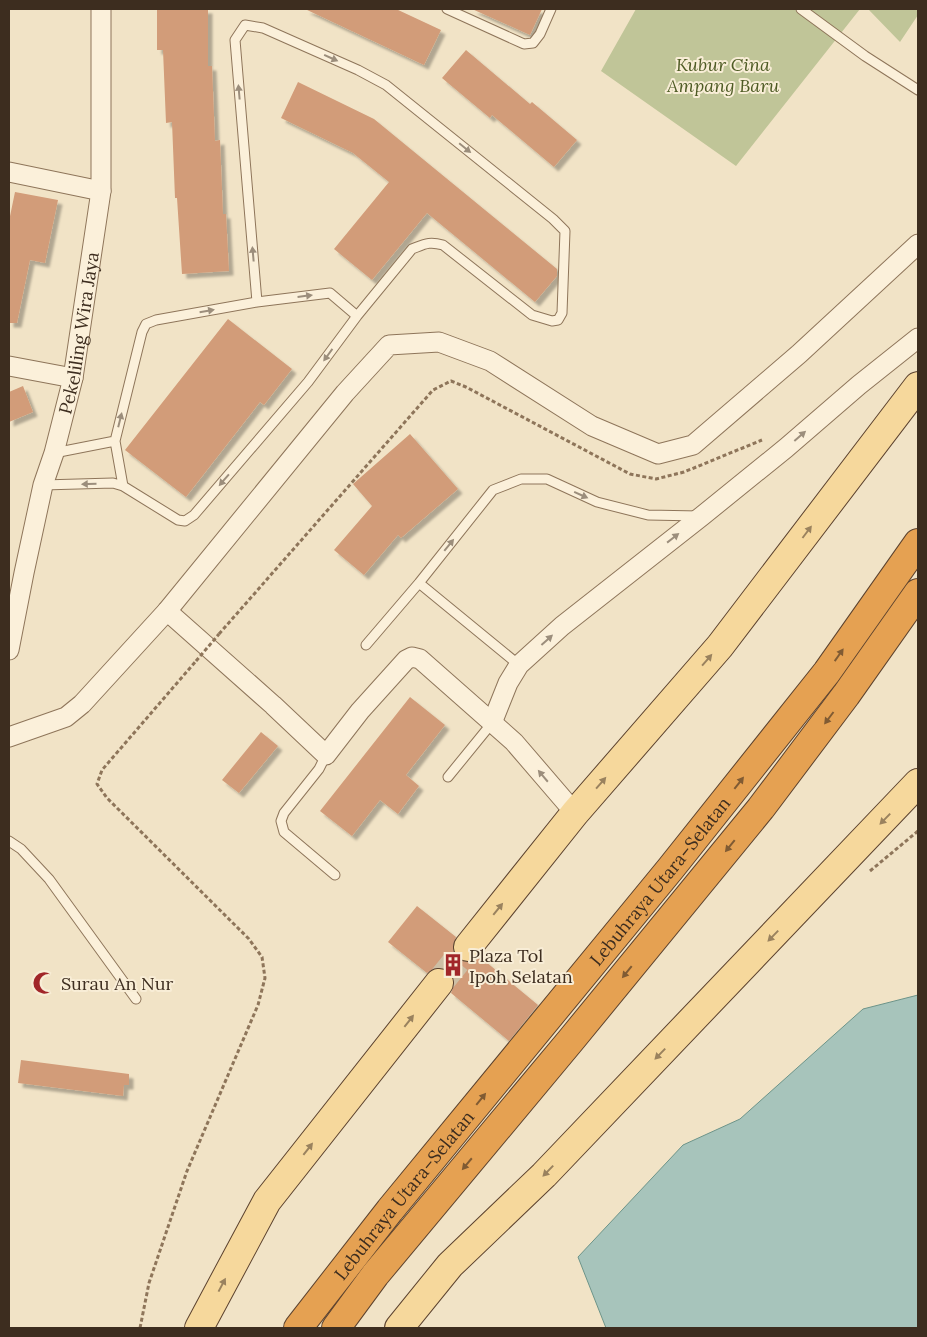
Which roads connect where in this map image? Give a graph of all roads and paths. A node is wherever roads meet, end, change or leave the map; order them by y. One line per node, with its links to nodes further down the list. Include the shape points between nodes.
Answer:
1 (101, 9): 7 (street, Pekeliling Wira Jaya)
2 (448, 9): 3 (lane, via 524,44 533,43 540,34)
3 (551, 9)
4 (801, 9): 5 (lane)
5 (918, 90)
6 (9, 172): 7 (street)
7 (101, 191): 13 (street, Pekeliling Wira Jaya)
8 (918, 244): 25 (street, via 799,354 693,445 658,454 592,426 490,361 439,342 389,345 339,400)
9 (257, 302): 10 (lane, one-way to 10, via 330,293); 10 (lane, one-way to 10, via 235,40 245,25 263,28 386,84 565,231 562,313 558,320 532,315 443,245 433,242 412,249); 16 (lane, one-way to 9, via 146,324)
10 (357, 316): 19 (lane, one-way to 19, via 308,382 194,515 185,521 178,520)
11 (918, 338): 20 (street, one-way to 11)
12 (9, 366): 13 (street)
13 (74, 378): 17 (street, Pekeliling Wira Jaya)
14 (918, 386): 34 (main road, one-way to 14, via 720,646)
15 (762, 440): 40 (path, bridge, via 684,472 656,479 630,474 466,386 450,381 433,390 102,770 98,784 106,798 249,939 262,957 266,978 258,1005 187,1171 149,1284)
16 (115, 441): 17 (lane); 19 (lane)
17 (54, 454): 18 (street, Pekeliling Wira Jaya)
18 (43, 486): 19 (lane, one-way to 18, via 113,483); 22 (street, Pekeliling Wira Jaya)
19 (123, 486)
20 (702, 516): 23 (lane, one-way to 20, via 493,490 521,479 547,480 597,502 648,515); 28 (street, one-way to 20, via 562,626)
21 (918, 543): 42 (highway, Lebuhraya Utara–Selatan, one-way to 21, via 827,672)
22 (16, 572): 27 (street, Pekeliling Wira Jaya)
23 (419, 582): 26 (lane); 28 (lane)
24 (918, 592): 43 (highway, Lebuhraya Utara–Selatan, one-way to 43, via 761,808 375,1275)
25 (167, 611): 30 (street, via 82,704 66,717); 31 (street)
26 (366, 645)
27 (9, 650)
28 (519, 665): 29 (street)
29 (492, 723): 31 (street, via 420,659 412,657 360,711); 32 (lane); 34 (street, one-way to 29, via 514,742)
30 (9, 737)
31 (326, 755): 36 (lane, via 319,769 284,813 281,822 284,832)
32 (448, 777)
33 (918, 783): 44 (main road, one-way to 44, via 544,1175 450,1265)
34 (575, 813): 37 (main road, one-way to 34)
35 (9, 841): 39 (lane, via 21,848 49,879)
36 (335, 875)
37 (468, 947)
38 (439, 983): 41 (main road, one-way to 38, via 267,1201)
39 (136, 999)
40 (140, 1328)
41 (198, 1328)
42 (298, 1328)
43 (336, 1328)
44 (399, 1328)

